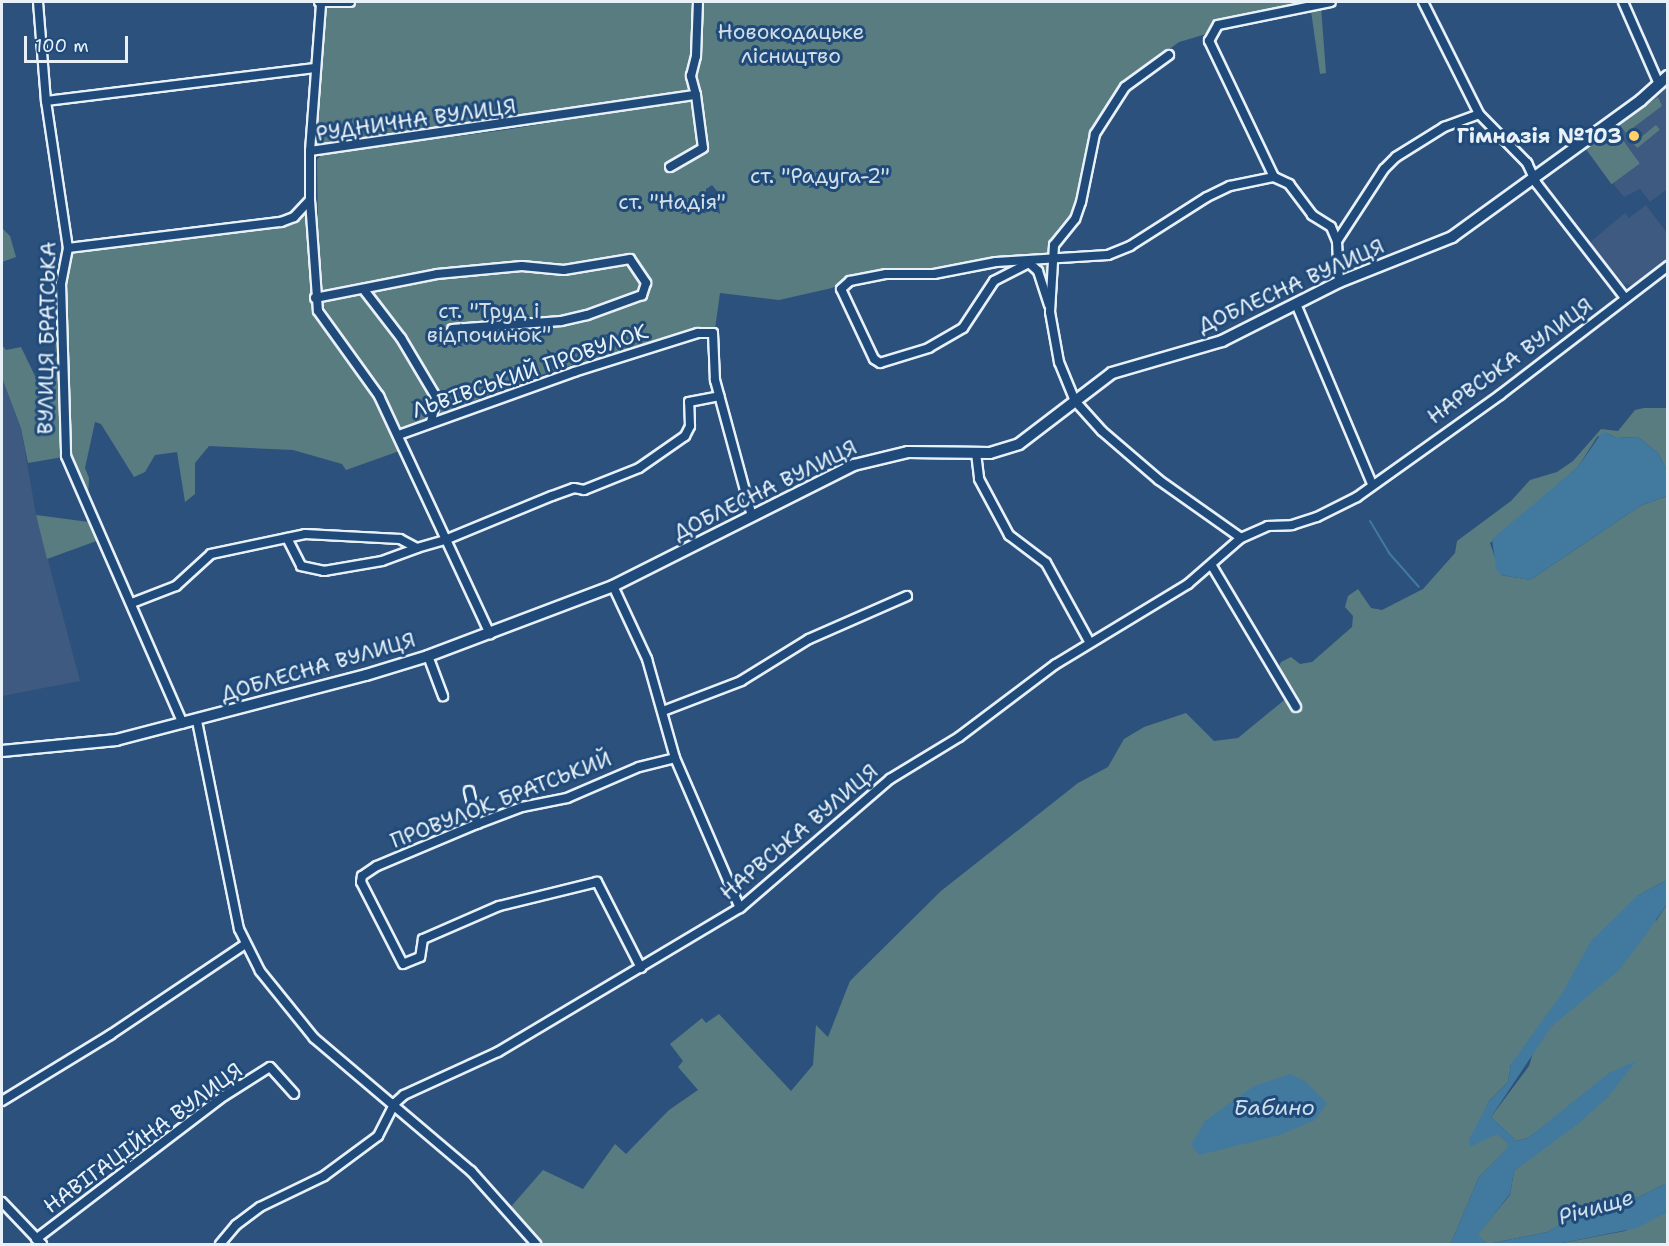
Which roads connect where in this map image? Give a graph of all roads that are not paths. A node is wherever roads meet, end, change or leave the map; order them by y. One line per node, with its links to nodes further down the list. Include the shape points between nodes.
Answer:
1 (38, 2): 13 (street, ВУЛИЦЯ БРАТСЬКА)
2 (320, 2): 3 (street); 9 (street)
3 (350, 2)
4 (698, 2): 12 (street, via 691,76)
5 (1331, 2): 18 (street, via 1218,25 1209,41)
6 (1423, 2): 14 (street)
7 (1623, 2): 11 (street)
8 (1169, 55): 22 (street, via 1125,87 1095,134 1081,202 1075,219 1056,239)
9 (315, 68): 13 (street); 15 (street)
10 (1668, 76): 11 (street, ДОБЛЕСНА ВУЛИЦЯ)
11 (1659, 84): 17 (street, ДОБЛЕСНА ВУЛИЦЯ)
12 (696, 95): 15 (street, РУДНИЧНА ВУЛИЦЯ); 16 (street, via 703,148)
13 (46, 101): 21 (street, ВУЛИЦЯ БРАТСЬКА)
14 (1479, 114): 17 (street, via 1527,163); 20 (street, via 1444,127 1396,157 1370,187)
15 (310, 151): 19 (street, РУДНИЧНА ВУЛИЦЯ)
16 (670, 167)
17 (1533, 175): 25 (street, ДОБЛЕСНА ВУЛИЦЯ, via 1452,237); 28 (street)
18 (1274, 177): 20 (street, via 1289,184 1312,214 1331,228); 22 (street, via 1230,186 1208,196 1116,252 1097,257)
19 (310, 200): 21 (street, via 294,217 281,222); 27 (street, РУДНИЧНА ВУЛИЦЯ)
20 (1337, 241): 25 (street)
21 (68, 248): 46 (street, ВУЛИЦЯ БРАТСЬКА, via 61,283 62,436 93,523)
22 (1054, 257): 23 (street); 30 (street)
23 (1029, 263): 23 (street, via 996,262 934,274 886,274 850,281 841,289 874,359 885,363 929,348 963,328 994,281); 30 (street, via 1038,271)
24 (1668, 266): 28 (street, НАРВСЬКА ВУЛИЦЯ)
25 (1339, 282): 29 (street, ДОБЛЕСНА ВУЛИЦЯ)
26 (364, 290): 27 (street); 31 (street, via 437,274 522,266 564,270 630,259 637,264 646,283 642,295 587,315 561,321); 34 (street, via 401,338 432,390 435,408)
27 (315, 298): 35 (street, via 318,311 380,396)
28 (1625, 298): 37 (street, НАРВСЬКА ВУЛИЦЯ, via 1500,395)
29 (1296, 304): 33 (street, ДОБЛЕСНА ВУЛИЦЯ, via 1222,341 1112,373); 37 (street)
30 (1049, 305): 33 (street, via 1059,362)
31 (452, 329)
32 (719, 396): 34 (street, ЛЬВІВСЬКИЙ ПРОВУЛОК, via 713,333 698,333); 38 (street); 40 (street, via 688,402 690,426 685,436 639,468 584,490 574,488 552,496)
33 (1075, 401): 36 (street, ДОБЛЕСНА ВУЛИЦЯ, via 1019,444); 41 (street, via 1102,431 1159,480)
34 (431, 423): 35 (street, ЛЬВІВСЬКИЙ ПРОВУЛОК)
35 (399, 435): 40 (street, ЛЬВІВСЬКИЙ ПРОВУЛОК)
36 (976, 453): 38 (street, ДОБЛЕСНА ВУЛИЦЯ, via 933,451 881,458 835,474); 48 (street, via 979,479 1009,535 1046,563)
37 (1372, 484): 41 (street, НАРВСЬКА ВУЛИЦЯ, via 1357,497 1317,517 1292,525 1268,526)
38 (752, 516): 44 (street, ДОБЛЕСНА ВУЛИЦЯ)
39 (287, 538): 42 (street, via 305,534 386,537); 42 (street, via 301,566 324,571 382,561); 46 (street, via 211,554 176,586)
40 (448, 538): 42 (street); 47 (street, ЛЬВІВСЬКИЙ ПРОВУЛОК)
41 (1240, 538): 43 (street, НАРВСЬКА ВУЛИЦЯ)
42 (417, 548)
43 (1212, 566): 48 (street, НАРВСЬКА ВУЛИЦЯ); 51 (street)
44 (613, 586): 47 (street, ДОБЛЕСНА ВУЛИЦЯ); 52 (street, via 647,659)
45 (908, 596): 52 (street, via 809,639 741,681)
46 (132, 603): 54 (street, ВУЛИЦЯ БРАТСЬКА)
47 (490, 634): 49 (street, ДОБЛЕСНА ВУЛИЦЯ)
48 (1090, 643): 59 (street, НАРВСЬКА ВУЛИЦЯ, via 959,737 890,779)
49 (428, 656): 50 (street); 53 (street, ДОБЛЕСНА ВУЛИЦЯ)
50 (443, 696)
51 (1296, 708)
52 (663, 711): 56 (street)
53 (197, 721): 54 (street, ДОБЛЕСНА ВУЛИЦЯ); 60 (street)
54 (183, 724): 55 (street, ДОБЛЕСНА ВУЛИЦЯ, via 116,740)
55 (2, 751)
56 (675, 758): 58 (street, ПРОВУЛОК БРАТСЬКИЙ, via 639,766 567,798 522,807); 59 (street)
57 (469, 791): 58 (street)
58 (477, 824): 61 (street, ПРОВУЛОК БРАТСЬКИЙ, via 362,876 363,887 403,964 420,957 423,939 499,906 593,881 601,885 625,943)
59 (740, 908): 61 (street, НАРВСЬКА ВУЛИЦЯ)
60 (244, 945): 63 (street, via 110,1035); 64 (street, via 280,999 314,1038)
61 (641, 968): 64 (street, НАРВСЬКА ВУЛИЦЯ, via 498,1052)
62 (294, 1094): 66 (street, НАВІГАЦІЙНА ВУЛИЦЯ, via 270,1067 215,1103)
63 (2, 1101)
64 (395, 1103): 67 (street, via 378,1136 324,1176 260,1207 236,1225); 68 (street, via 471,1171)
65 (2, 1202): 66 (street)
66 (39, 1242)
67 (220, 1245)
68 (536, 1245)

